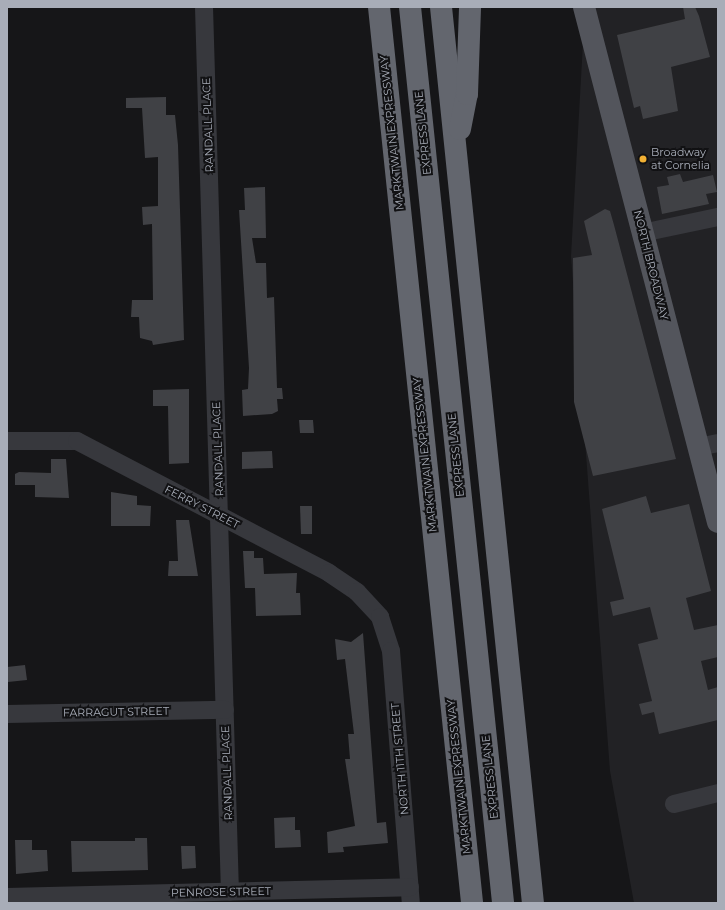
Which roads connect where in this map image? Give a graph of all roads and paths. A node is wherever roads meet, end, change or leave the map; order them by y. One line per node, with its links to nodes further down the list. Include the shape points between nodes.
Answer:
1 (204, 7): 12 (street, RANDALL PLACE)
2 (379, 7): 22 (highway, MARK TWAIN EXPRESSWAY)
3 (410, 7): 23 (highway, EXPRESS LANE)
4 (441, 7): 7 (highway)
5 (470, 7): 7 (highway, via 467,94)
6 (584, 7): 9 (main road, NORTH BROADWAY)
7 (456, 147): 24 (highway)
8 (718, 218): 9 (street)
9 (642, 232): 11 (main road, NORTH BROADWAY)
10 (7, 441): 12 (street, FERRY STREET, via 77,441)
11 (708, 445): 13 (main road, NORTH BROADWAY)
12 (220, 516): 14 (street, FERRY STREET, via 328,573 357,592); 15 (street, RANDALL PLACE)
13 (718, 522)
14 (380, 617): 20 (street, NORTH 11TH STREET, via 391,651)
15 (225, 710): 16 (street, FARRAGUT STREET); 19 (street, RANDALL PLACE)
16 (7, 714)
17 (718, 793): 18 (street)
18 (674, 804)
19 (230, 892): 20 (street, PENROSE STREET); 21 (street, PENROSE STREET)
20 (411, 895)
21 (7, 896)
22 (472, 903)
23 (503, 903)
24 (533, 903)

